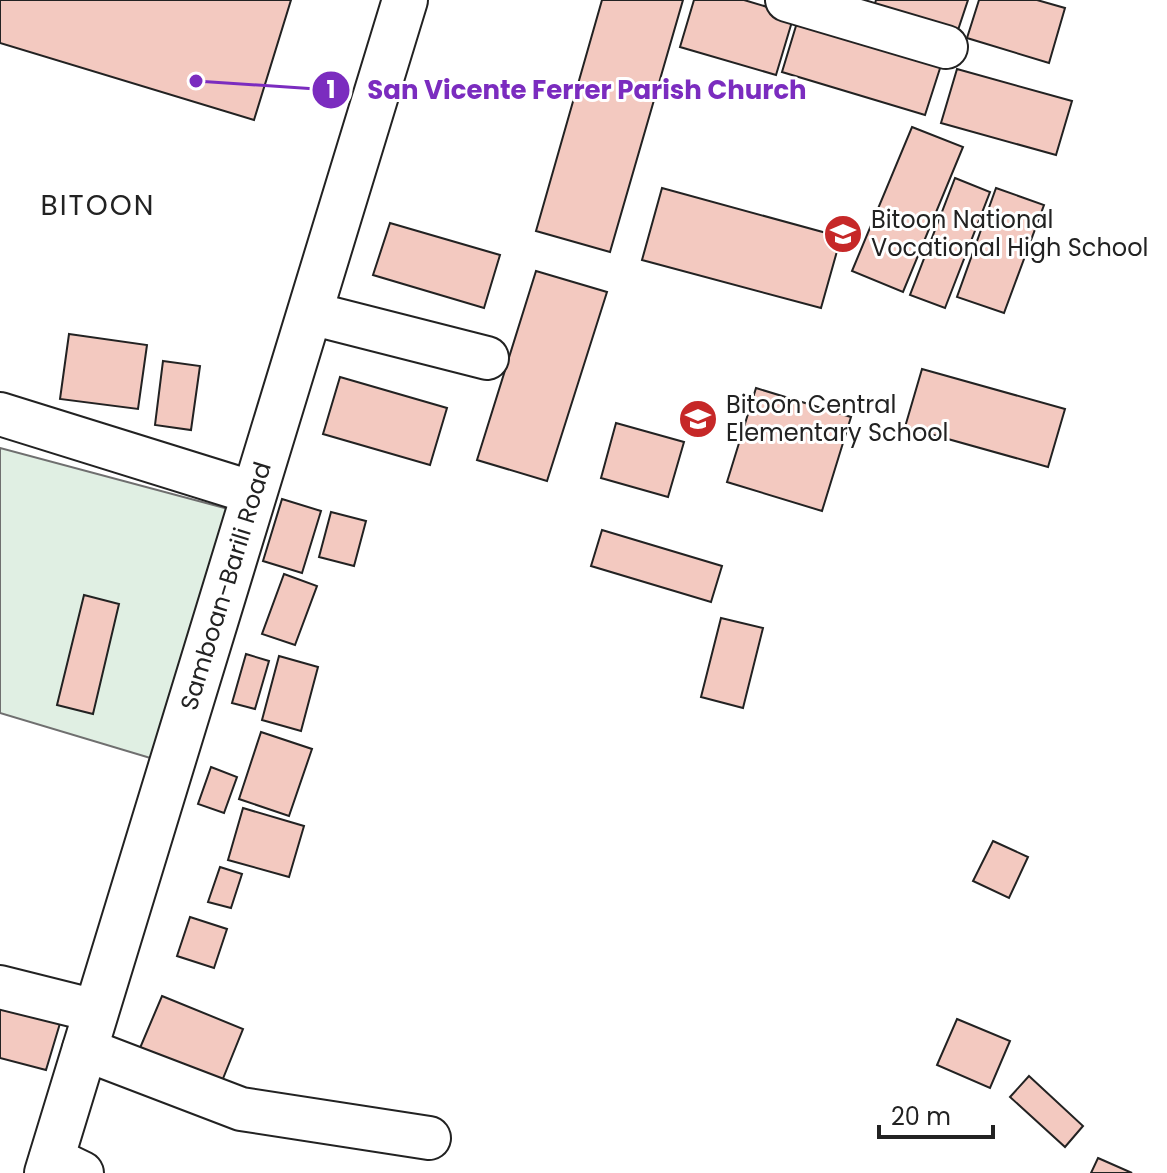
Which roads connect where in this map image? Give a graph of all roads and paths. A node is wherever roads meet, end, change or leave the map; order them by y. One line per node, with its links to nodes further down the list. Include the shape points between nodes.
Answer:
1 (405, 0): 4 (highway, Samboan-Barili Road)
2 (787, 0): 3 (street)
3 (946, 47)
4 (310, 313): 5 (street); 7 (highway, Samboan-Barili Road)
5 (487, 358)
6 (0, 414): 7 (street)
7 (254, 493): 9 (highway, Samboan-Barili Road)
8 (0, 987): 9 (street)
9 (90, 1030): 10 (street, via 241,1109); 11 (highway, Samboan-Barili Road)
10 (429, 1138)
11 (60, 1168)

